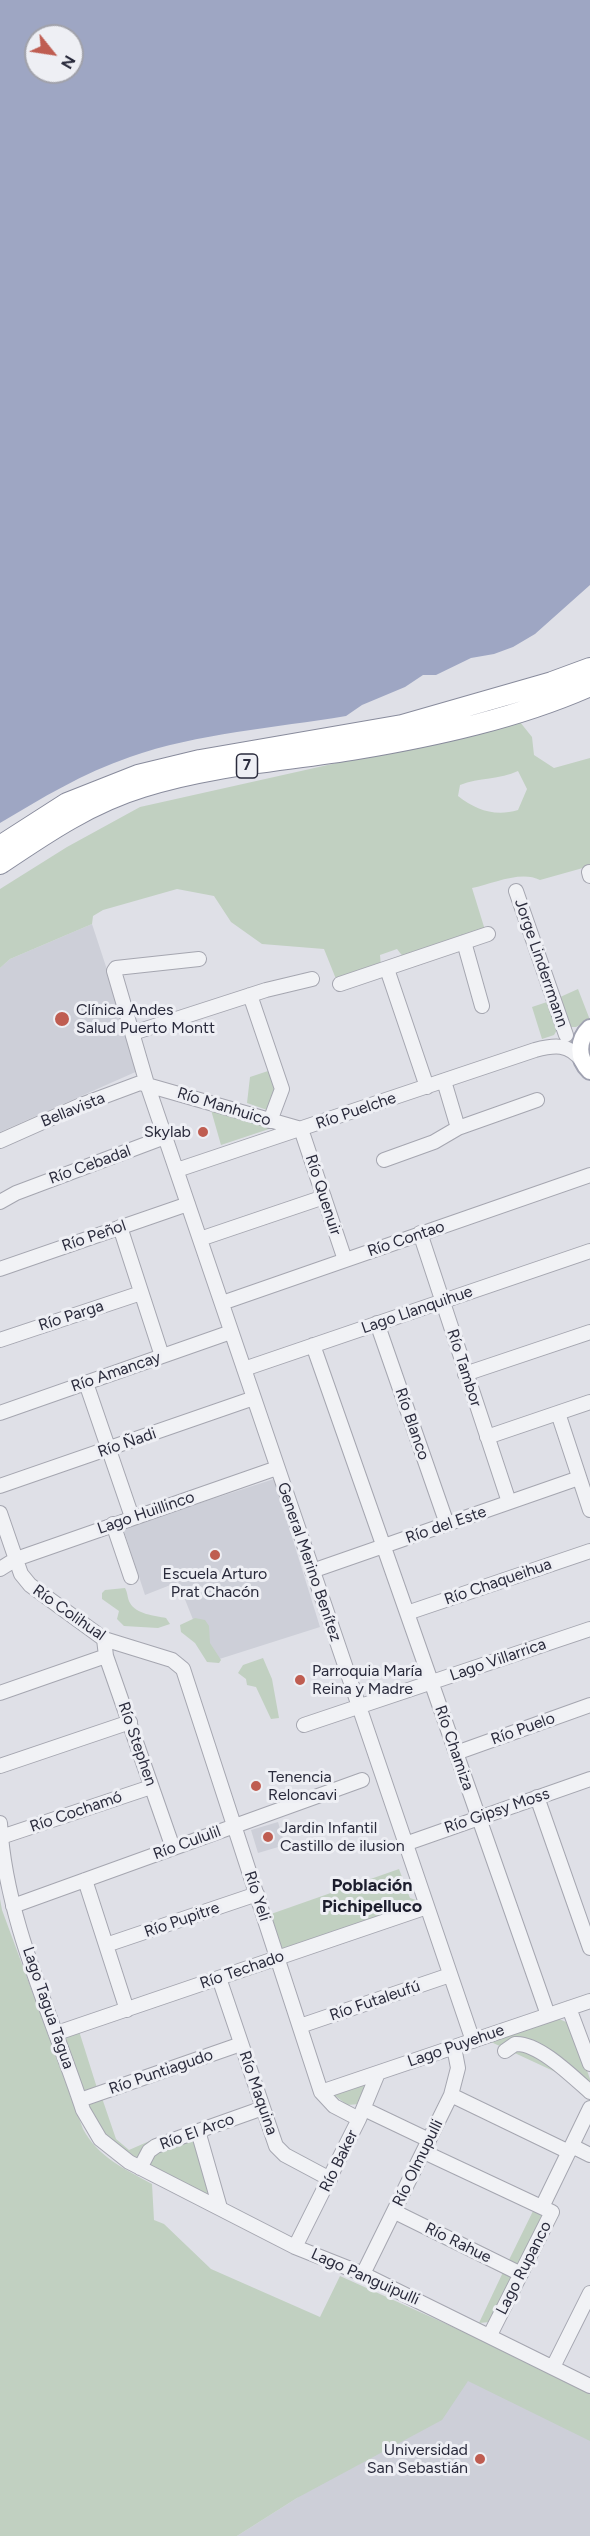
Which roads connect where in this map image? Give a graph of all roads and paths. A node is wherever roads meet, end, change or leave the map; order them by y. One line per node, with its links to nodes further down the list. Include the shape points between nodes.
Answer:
1 (590, 668): 3 (highway, 7, via 402,725 200,760 138,775 67,803)
2 (590, 686): 4 (highway, 7, via 533,707 404,741 145,786 68,819)
3 (0, 846)
4 (0, 864)
5 (516, 891): 16 (street, Jorge Linderrmann)
6 (488, 934): 7 (street)
7 (464, 942): 9 (street); 13 (street)
8 (200, 959): 15 (street, General Merino Benítez, via 116,968)
9 (387, 969): 11 (street); 21 (street)
10 (312, 979): 12 (street)
11 (340, 984)
12 (249, 995): 15 (street); 25 (street, via 282,1089)
13 (482, 1006)
14 (590, 1027): 16 (street, Río Puelche); 18 (main road, via 580,1042)
15 (133, 1033): 20 (street, General Merino Benítez)
16 (566, 1035): 17 (street, Río Puelche)
17 (535, 1050): 18 (street, Río Puelche, via 563,1047 573,1051); 19 (street, Río Puelche)
18 (586, 1066)
19 (444, 1081): 21 (street, Río Puelche); 26 (street)
20 (147, 1084): 22 (street, Río Manhuico); 24 (street, General Merino Benítez); 29 (street, Bellavista, via 81,1105)
21 (427, 1087): 27 (street, Río Puelche)
22 (177, 1092): 24 (street, via 162,1099); 25 (street, Río Manhuico)
23 (537, 1100): 26 (street)
24 (158, 1116): 28 (street, General Merino Benítez)
25 (270, 1121): 27 (street, Río Manhuico)
26 (458, 1128): 30 (street, via 434,1142)
27 (301, 1129): 31 (street, Río Puelche); 33 (street, Río Quenuir)
28 (165, 1137): 31 (street, General Merino Benítez); 34 (street, Río Cebadal)
29 (0, 1141)
30 (384, 1160)
31 (177, 1170): 35 (street, General Merino Benítez)
32 (590, 1175): 37 (street, Río Contao)
33 (324, 1197): 38 (street); 40 (street, Río Quenuir)
34 (0, 1202)
35 (188, 1204): 36 (street, Río Peñol); 38 (street, General Merino Benítez)
36 (120, 1227): 41 (street, Río Peñol); 42 (street)
37 (420, 1233): 40 (street, Río Contao); 43 (street, Río Tambor)
38 (200, 1239): 44 (street, General Merino Benítez)
39 (590, 1251): 43 (street, Lago Llanquihue)
40 (345, 1260): 44 (street, Río Contao)
41 (0, 1269)
42 (141, 1293): 48 (street, Río Parga); 50 (street)
43 (442, 1302): 45 (street, Lago Llanquihue); 52 (street, Río Tambor)
44 (222, 1303): 46 (street, General Merino Benítez)
45 (377, 1323): 49 (street, Lago Llanquihue); 68 (street, Río Blanco)
46 (231, 1332): 50 (street, Río Amancay); 51 (street, General Merino Benítez)
47 (590, 1332): 52 (street)
48 (0, 1340)
49 (313, 1345): 51 (street, Lago Llanquihue); 69 (street, Río Chamiza)
50 (162, 1356): 53 (street, Río Amancay)
51 (244, 1369): 54 (street, General Merino Benítez)
52 (465, 1374): 58 (street, Río Tambor)
53 (86, 1383): 56 (street, Río Amancay); 59 (street)
54 (254, 1398): 59 (street, Río Ñadi); 60 (street, General Merino Benítez)
55 (590, 1402): 57 (street)
56 (0, 1413)
57 (558, 1413): 58 (street); 61 (street)
58 (487, 1437): 63 (street, Río Tambor)
59 (110, 1449): 62 (street, Río Ñadi); 66 (street)
60 (277, 1468): 66 (street, Lago Huillinco); 73 (street, General Merino Benítez)
61 (579, 1478): 63 (street, Río del Este); 64 (street)
62 (0, 1486)
63 (508, 1502): 68 (street, Río del Este)
64 (590, 1510)
65 (0, 1513): 71 (street, Río Colihual)
66 (132, 1517): 67 (street, Lago Huillinco)
67 (113, 1524): 71 (street, Lago Huillinco); 74 (street)
68 (447, 1524): 69 (street, Río del Este)
69 (383, 1546): 73 (street, Río del Este); 75 (street, Río Chamiza)
70 (590, 1551): 75 (street, Río Chaqueihua)
71 (16, 1559): 72 (street); 77 (street, Río Colihual, via 26,1582)
72 (0, 1569)
73 (312, 1571): 83 (street, General Merino Benítez)
74 (131, 1577)
75 (407, 1613): 80 (street, Río Chamiza)
76 (590, 1629): 80 (street, Lago Villarrica)
77 (104, 1639): 78 (street, Río Stephen); 79 (street, Río Colihual)
78 (106, 1656): 81 (street); 84 (street, Río Stephen)
79 (172, 1660): 94 (street, Río Yeli, via 185,1674)
80 (431, 1682): 83 (street, Lago Villarrica); 86 (street, Río Chamiza)
81 (0, 1693)
82 (590, 1705): 86 (street, Río Puelo)
83 (358, 1707): 85 (street, Lago Villarrica); 96 (street, General Merino Benítez)
84 (130, 1722): 87 (street); 90 (street, Río Stephen)
85 (304, 1725)
86 (456, 1754): 92 (street, Río Chamiza)
87 (0, 1766)
88 (590, 1779): 91 (street, Río Gipsy Moss)
89 (362, 1780): 94 (street, Río Cululil)
90 (152, 1787): 95 (street, Río Cochamó); 97 (street, Río Stephen)
91 (537, 1797): 92 (street, Río Gipsy Moss); 103 (street)
92 (478, 1817): 96 (street, Río Gipsy Moss); 110 (street, Río Chamiza)
93 (0, 1823): 95 (street, Lago Tagua Tagua)
94 (235, 1826): 97 (street, Río Cululil); 99 (street, Río Yeli)
95 (1, 1837): 100 (street, Lago Tagua Tagua, via 5,1880)
96 (405, 1844): 101 (street, General Merino Benítez)
97 (173, 1848): 98 (street, Río Cululil)
98 (85, 1880): 100 (street, Río Cululil); 102 (street)
99 (257, 1894): 102 (street, Río Pupitre); 104 (street, Río Yeli)
100 (13, 1906): 112 (street, Lago Tagua Tagua)
101 (427, 1907): 104 (street, Río Techado); 105 (street, General Merino Benítez)
102 (106, 1945): 109 (street)
103 (590, 1948)
104 (278, 1958): 106 (street, Río Techado); 111 (street, Río Yeli)
105 (450, 1975): 111 (street, Río Futaleufú); 113 (street, General Merino Benítez)
106 (219, 1978): 109 (street, Río Techado); 114 (street, Río Maquina)
107 (588, 2003): 108 (street, Lago Puyehue)
108 (569, 2008): 110 (street, Lago Puyehue); 117 (street)
109 (128, 2010): 112 (street, Río Techado)
110 (548, 2015): 113 (street, Lago Puyehue)
111 (300, 2026): 119 (street, Río Yeli)
112 (57, 2033): 122 (street, Lago Tagua Tagua)
113 (473, 2041): 115 (street, Lago Puyehue)
114 (241, 2044): 122 (street, Río Puntiagudo); 123 (street, Río Maquina)
115 (454, 2047): 118 (street, Lago Puyehue); 121 (street, Río Olmupulli, via 458,2068)
116 (506, 2051): 120 (street, via 515,2044 527,2045 562,2065)
117 (590, 2064)
118 (378, 2073): 119 (street, Lago Puyehue); 125 (street, Río Baker)
119 (321, 2092): 125 (street, via 334,2106)
120 (590, 2092)
121 (451, 2095): 127 (street, Río Olmupulli); 128 (street)
122 (80, 2100): 130 (street, Lago Tagua Tagua, via 100,2139 118,2156)
123 (263, 2108): 126 (street, Río El Arco); 131 (street, Río Maquina, via 280,2152)
124 (590, 2108): 128 (street, Lago Rupanco)
125 (362, 2114): 127 (street); 131 (street, Río Baker)
126 (198, 2131): 130 (street, Río El Arco, via 156,2146); 133 (street)
127 (427, 2146): 132 (street); 134 (street, Río Olmupulli)
128 (570, 2149): 129 (street); 132 (street, Lago Rupanco)
129 (590, 2155)
130 (140, 2168): 133 (street, Lago Panguipulli)
131 (330, 2179): 135 (street, Río Baker)
132 (542, 2207): 137 (street, Lago Rupanco, via 552,2212)
133 (220, 2208): 135 (street, Lago Panguipulli)
134 (395, 2212): 136 (street, Río Olmupulli); 137 (street, Río Rahue)
135 (295, 2247): 136 (street, Lago Panguipulli)
136 (363, 2274): 139 (street, Lago Panguipulli)
137 (521, 2274): 139 (street, Lago Rupanco)
138 (590, 2293): 140 (street)
139 (490, 2335): 140 (street, Lago Panguipulli)
140 (553, 2367): 141 (street, Lago Panguipulli)
141 (590, 2386)

